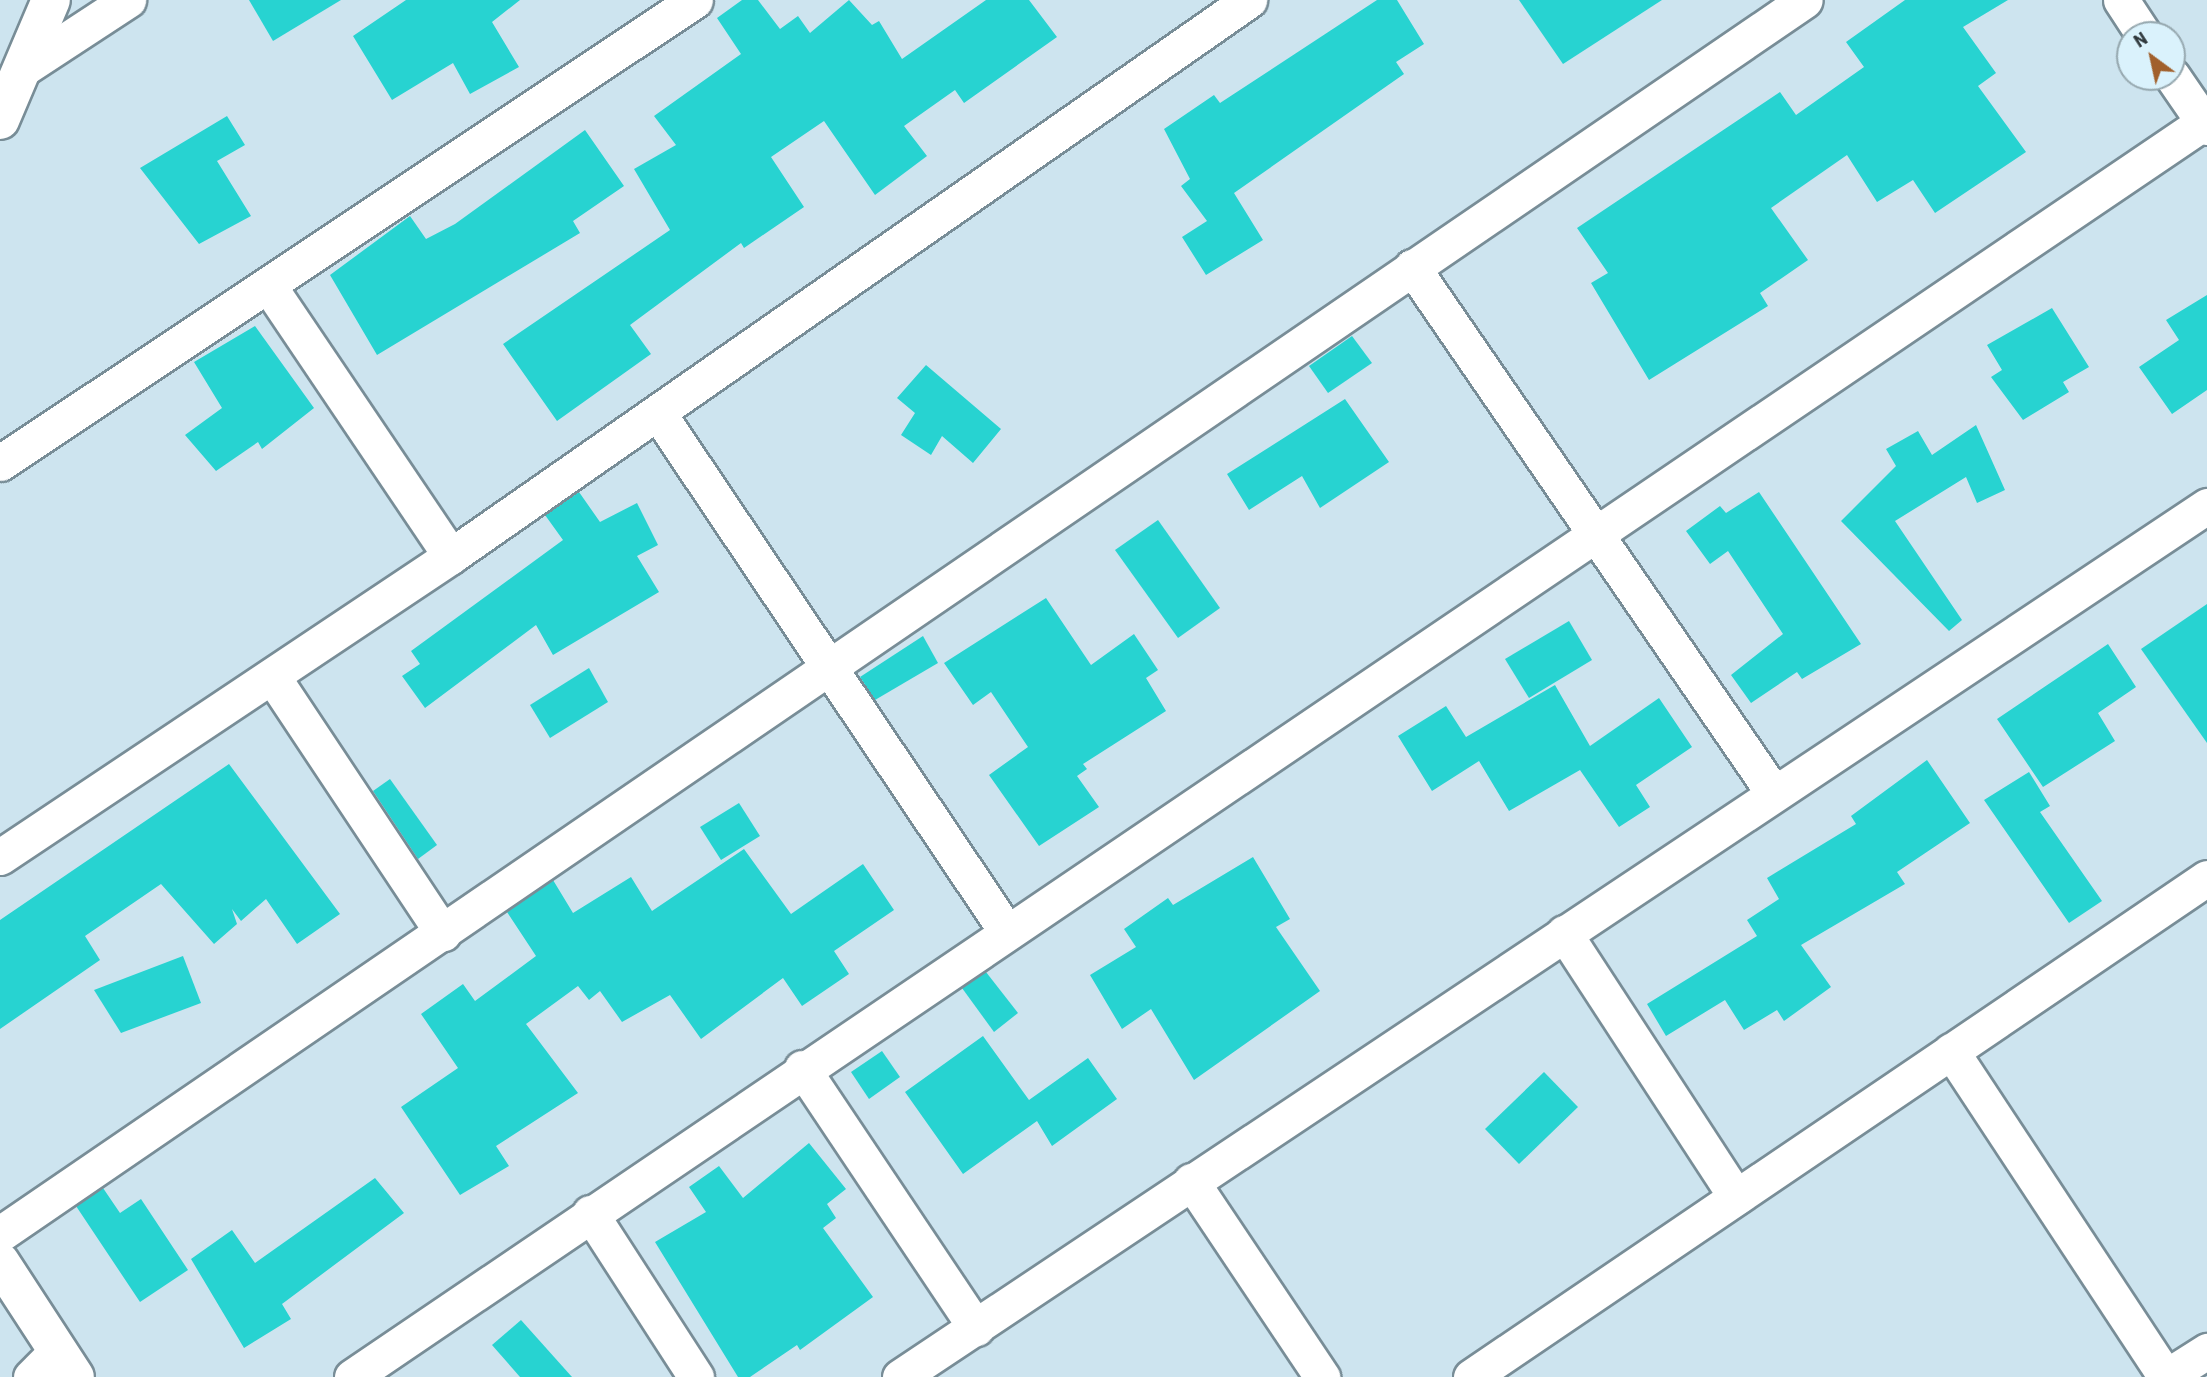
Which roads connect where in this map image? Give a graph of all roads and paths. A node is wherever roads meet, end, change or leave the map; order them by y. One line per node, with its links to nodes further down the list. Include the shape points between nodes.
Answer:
1 (51, 0): 8 (street)
2 (128, 0): 8 (street)
3 (695, 0): 13 (street)
4 (1805, 0): 12 (street)
5 (2121, 0): 7 (street)
6 (1244, 1): 14 (street)
7 (2135, 21)
8 (27, 66): 10 (street)
9 (2183, 91): 11 (street)
10 (0, 120)
11 (2206, 123): 17 (street)
12 (1412, 267): 17 (street); 19 (street)
13 (268, 285): 15 (street); 18 (street)
14 (658, 413): 18 (street); 19 (street)
15 (0, 463)
16 (2207, 506): 21 (street)
17 (1598, 538): 21 (street); 24 (street)
18 (451, 556): 20 (street)
19 (827, 666): 24 (street); 25 (street)
20 (272, 677): 22 (street); 25 (street)
21 (1773, 792): 26 (street)
22 (0, 857)
23 (2207, 877): 27 (street)
24 (1005, 929): 28 (street)
25 (443, 933): 32 (street)
26 (1564, 933): 29 (street); 30 (street)
27 (1951, 1051): 30 (street); 42 (street)
28 (802, 1068): 31 (street); 34 (street)
29 (1191, 1181): 34 (street); 40 (street)
30 (1736, 1197): 41 (street)
31 (590, 1213): 37 (street); 38 (street)
32 (0, 1234)
33 (0, 1262): 36 (street)
34 (976, 1328): 39 (street)
35 (2207, 1350): 42 (street)
36 (54, 1368)
37 (352, 1377)
38 (696, 1377)
39 (900, 1377)
40 (1322, 1377)
41 (1471, 1377)
42 (2166, 1377)

